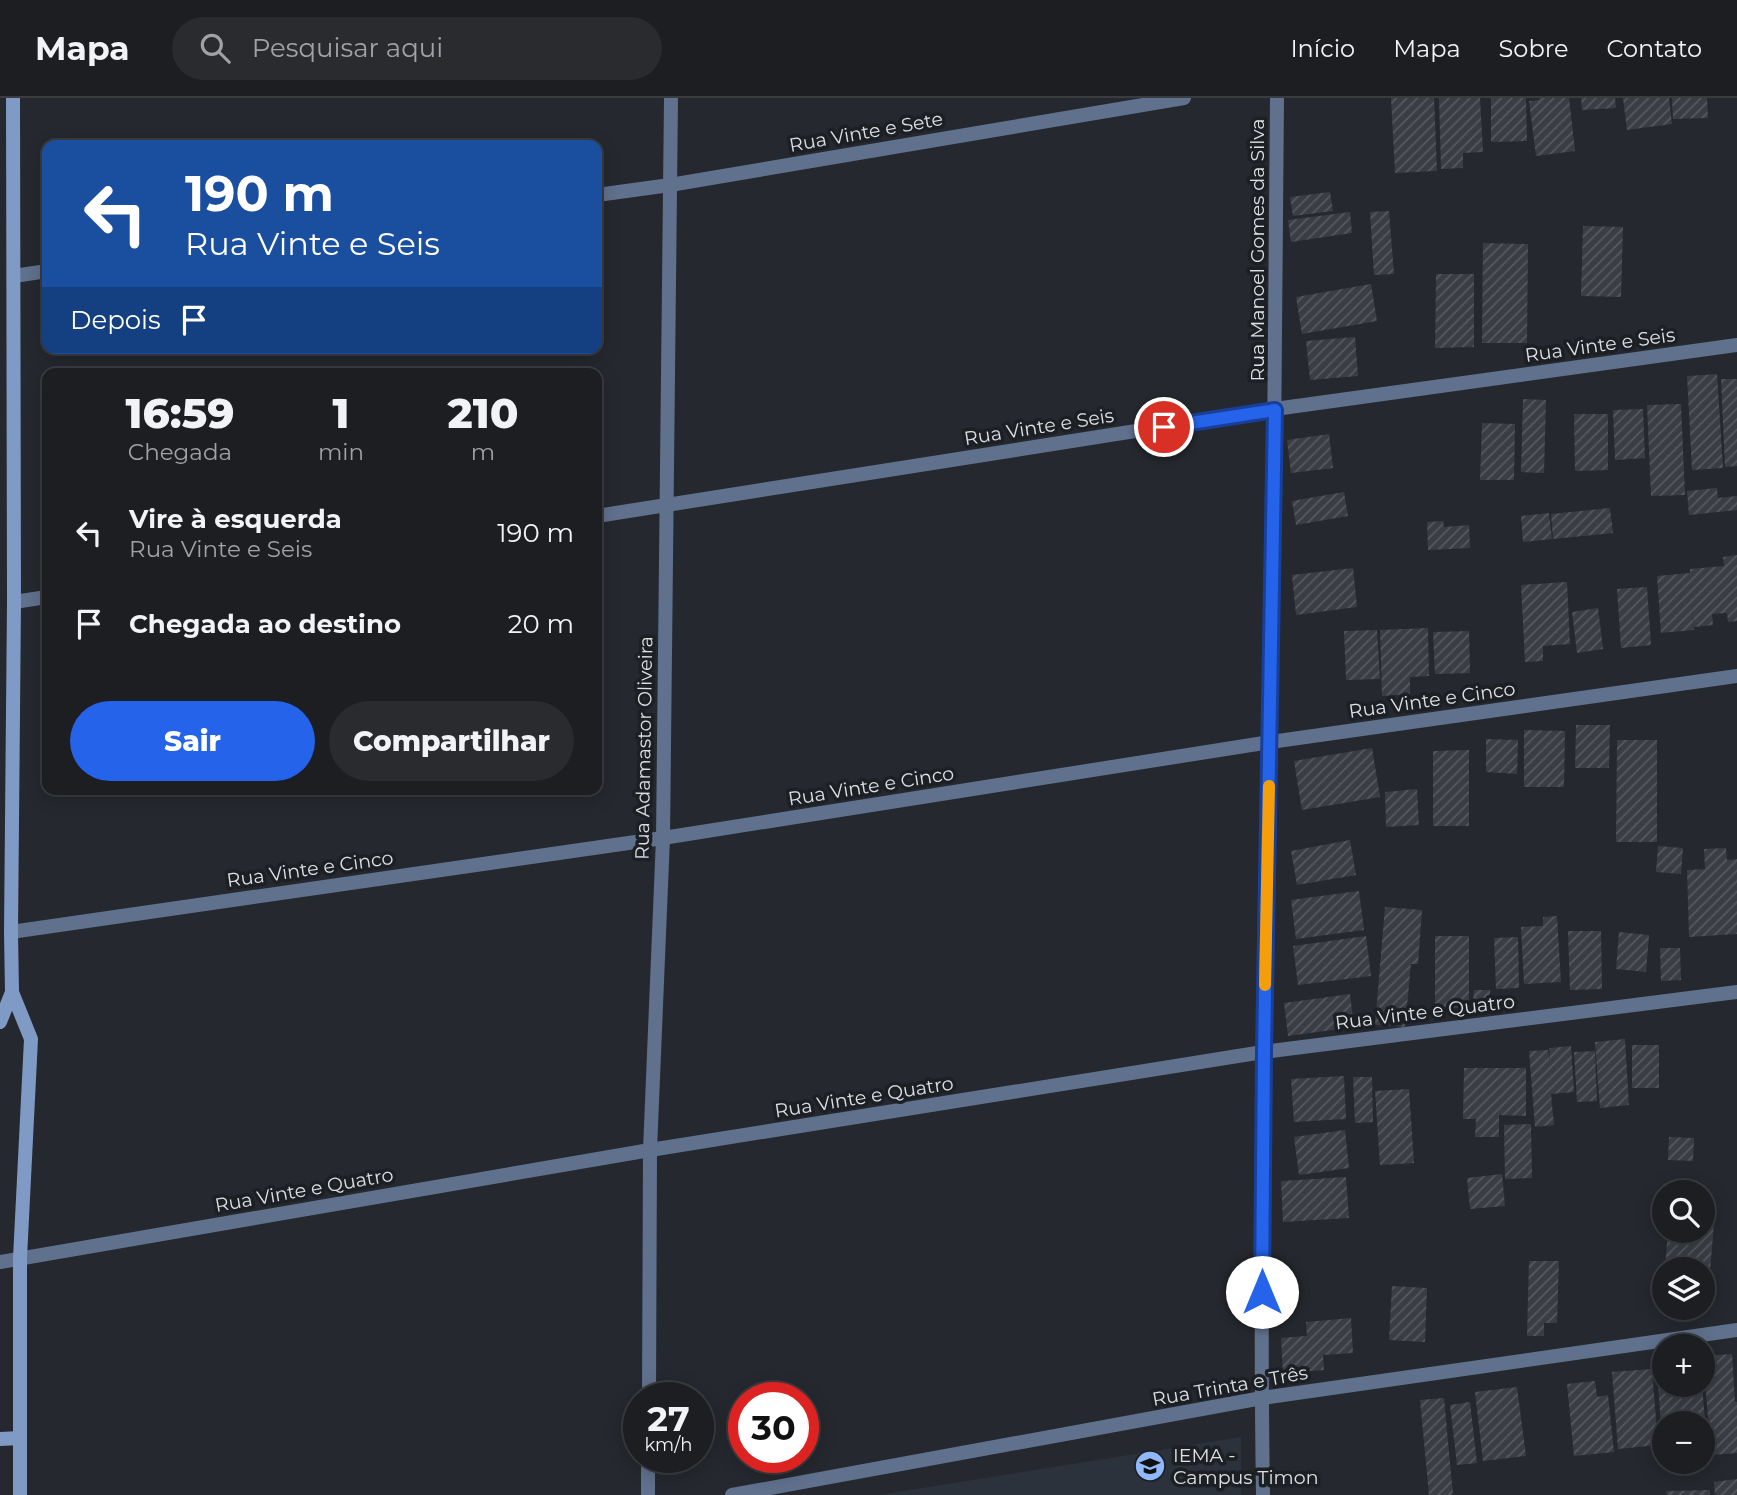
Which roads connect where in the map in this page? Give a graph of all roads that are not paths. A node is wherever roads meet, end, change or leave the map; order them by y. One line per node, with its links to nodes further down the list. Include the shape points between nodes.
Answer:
1 (13, 98): 8 (street)
2 (671, 98): 5 (street, Rua Adamastor Oliveira)
3 (1184, 98): 5 (street, Rua Vinte e Sete)
4 (1277, 98): 10 (street, Rua Manoel Gomes da Silva)
5 (670, 185): 6 (street, Rua Vinte e Sete); 11 (street, Rua Adamastor Oliveira)
6 (602, 194)
7 (42, 272): 8 (street)
8 (14, 276): 14 (street)
9 (1737, 345): 10 (street, Rua Vinte e Seis)
10 (1275, 410): 11 (street, Rua Vinte e Seis); 16 (street, Rua Manoel Gomes da Silva)
11 (667, 505): 12 (street, Rua Vinte e Seis); 17 (street, Rua Adamastor Oliveira)
12 (602, 515)
13 (42, 598): 14 (street)
14 (13, 602): 18 (street)
15 (1737, 676): 16 (street, Rua Vinte e Cinco)
16 (1270, 741): 17 (street, Rua Vinte e Cinco); 22 (street, Rua Manoel Gomes da Silva)
17 (663, 838): 18 (street, Rua Vinte e Cinco); 23 (street, Rua Adamastor Oliveira)
18 (10, 932): 19 (street)
19 (12, 992): 21 (street); 24 (street, via 31,1039)
20 (1737, 992): 22 (street, Rua Vinte e Quatro)
21 (0, 1022)
22 (1264, 1052): 23 (street, Rua Vinte e Quatro); 28 (street, Rua Manoel Gomes da Silva)
23 (650, 1150): 24 (street, Rua Vinte e Quatro); 27 (street, Rua Adamastor Oliveira)
24 (20, 1258): 25 (street, Rua Vinte e Quatro); 29 (street)
25 (0, 1262)
26 (1737, 1330): 28 (street, Rua Trinta e Três)
27 (649, 1382)
28 (1262, 1398): 34 (street, Rua Trinta e Três); 35 (street, Rua Manoel Gomes da Silva)
29 (20, 1438): 30 (street); 32 (street)
30 (0, 1439)
31 (648, 1473): 33 (street)
32 (20, 1495)
33 (648, 1495)
34 (732, 1495)
35 (1263, 1495)

